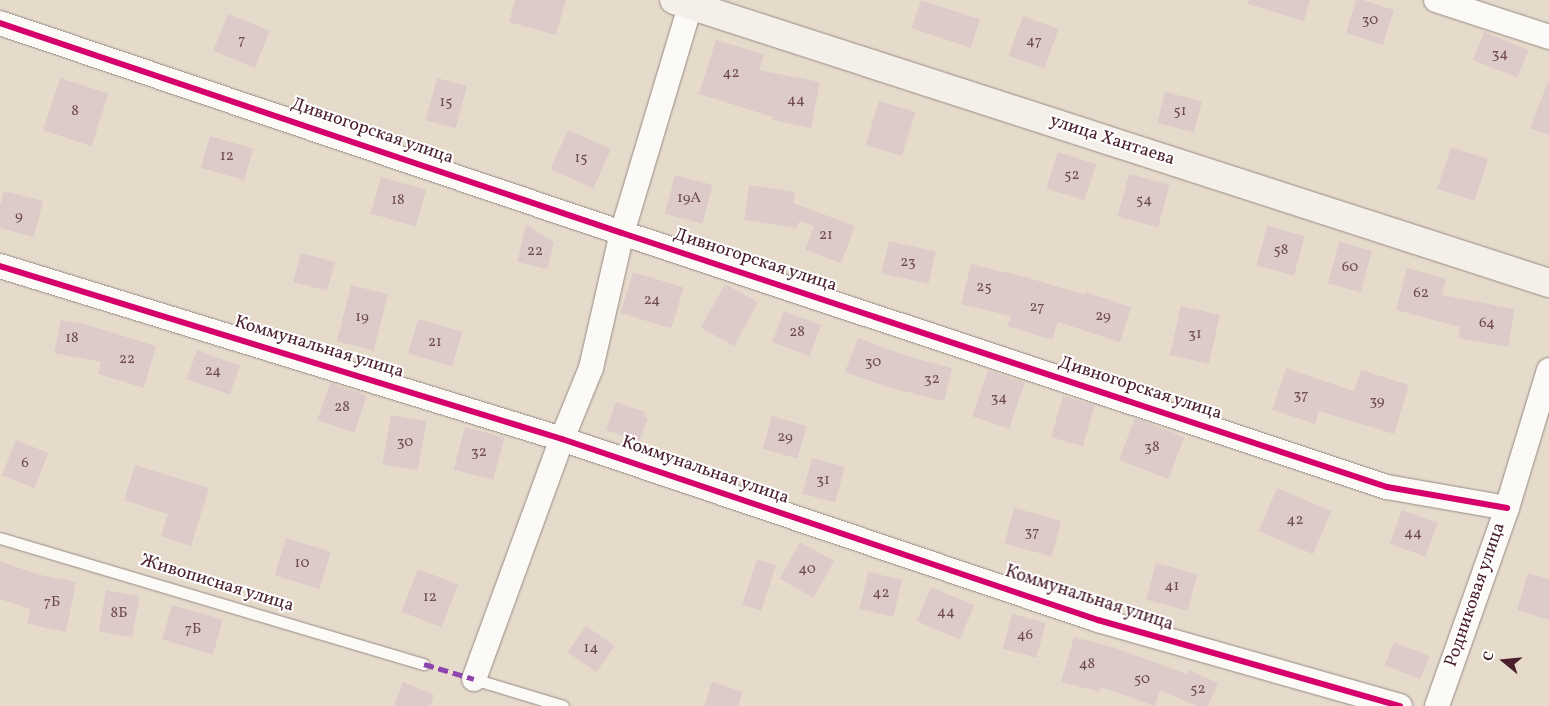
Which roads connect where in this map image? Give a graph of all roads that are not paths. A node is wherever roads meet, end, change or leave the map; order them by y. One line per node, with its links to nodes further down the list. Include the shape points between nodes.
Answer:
1 (1436, 0): 4 (street)
2 (686, 2): 5 (street); 7 (street, улица Хантаева)
3 (0, 23): 5 (street, Дивногорская улица)
4 (1549, 37)
5 (622, 233): 9 (street, via 591,368); 10 (street, Дивногорская улица, via 1387,487)
6 (0, 266): 9 (street, Коммунальная улица)
7 (1549, 282)
8 (1549, 370): 10 (street, Родниковая улица)
9 (562, 439): 13 (street); 15 (street, Коммунальная улица, via 1098,620)
10 (1507, 508): 16 (street, Родниковая улица)
11 (0, 538): 12 (lane, Живописная улица)
12 (424, 664)
13 (474, 679): 14 (lane)
14 (563, 706)
15 (1400, 706)
16 (1437, 706)

